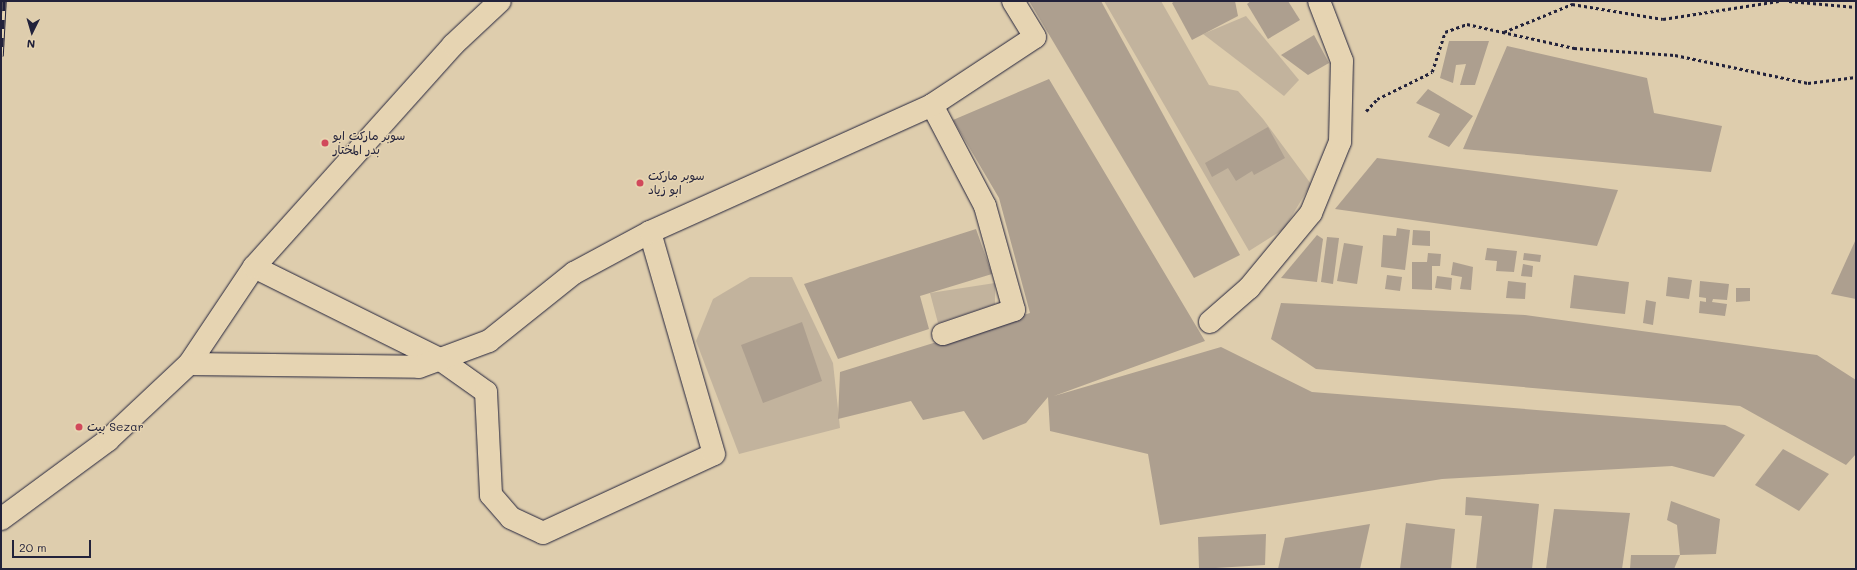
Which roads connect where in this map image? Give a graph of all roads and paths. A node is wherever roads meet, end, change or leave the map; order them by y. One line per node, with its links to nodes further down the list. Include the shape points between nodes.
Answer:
1 (500, 1): 12 (street, via 453,45)
2 (1013, 1): 9 (street, via 1035,37)
3 (1319, 1): 10 (street, via 1342,61)
4 (1779, 1): 7 (path, via 1662,19 1572,4)
5 (1789, 1): 6 (path)
6 (1856, 7)
7 (1503, 32): 8 (path, via 1574,48 1674,55 1808,83); 10 (path, via 1467,24 1445,32 1432,72 1377,99)
8 (1856, 77)
9 (932, 105): 11 (street); 14 (street, via 985,206 1014,310)
10 (1340, 142): 13 (street, via 1311,213 1250,288)
11 (650, 232): 15 (street, via 574,273 489,341); 15 (street, via 714,454 544,533 512,518 491,494 486,392)
12 (254, 267): 15 (street); 16 (street)
13 (1210, 322)
14 (943, 334)
15 (441, 360): 16 (street, via 419,367)
16 (189, 364): 17 (street, via 108,440)
17 (1, 519)

